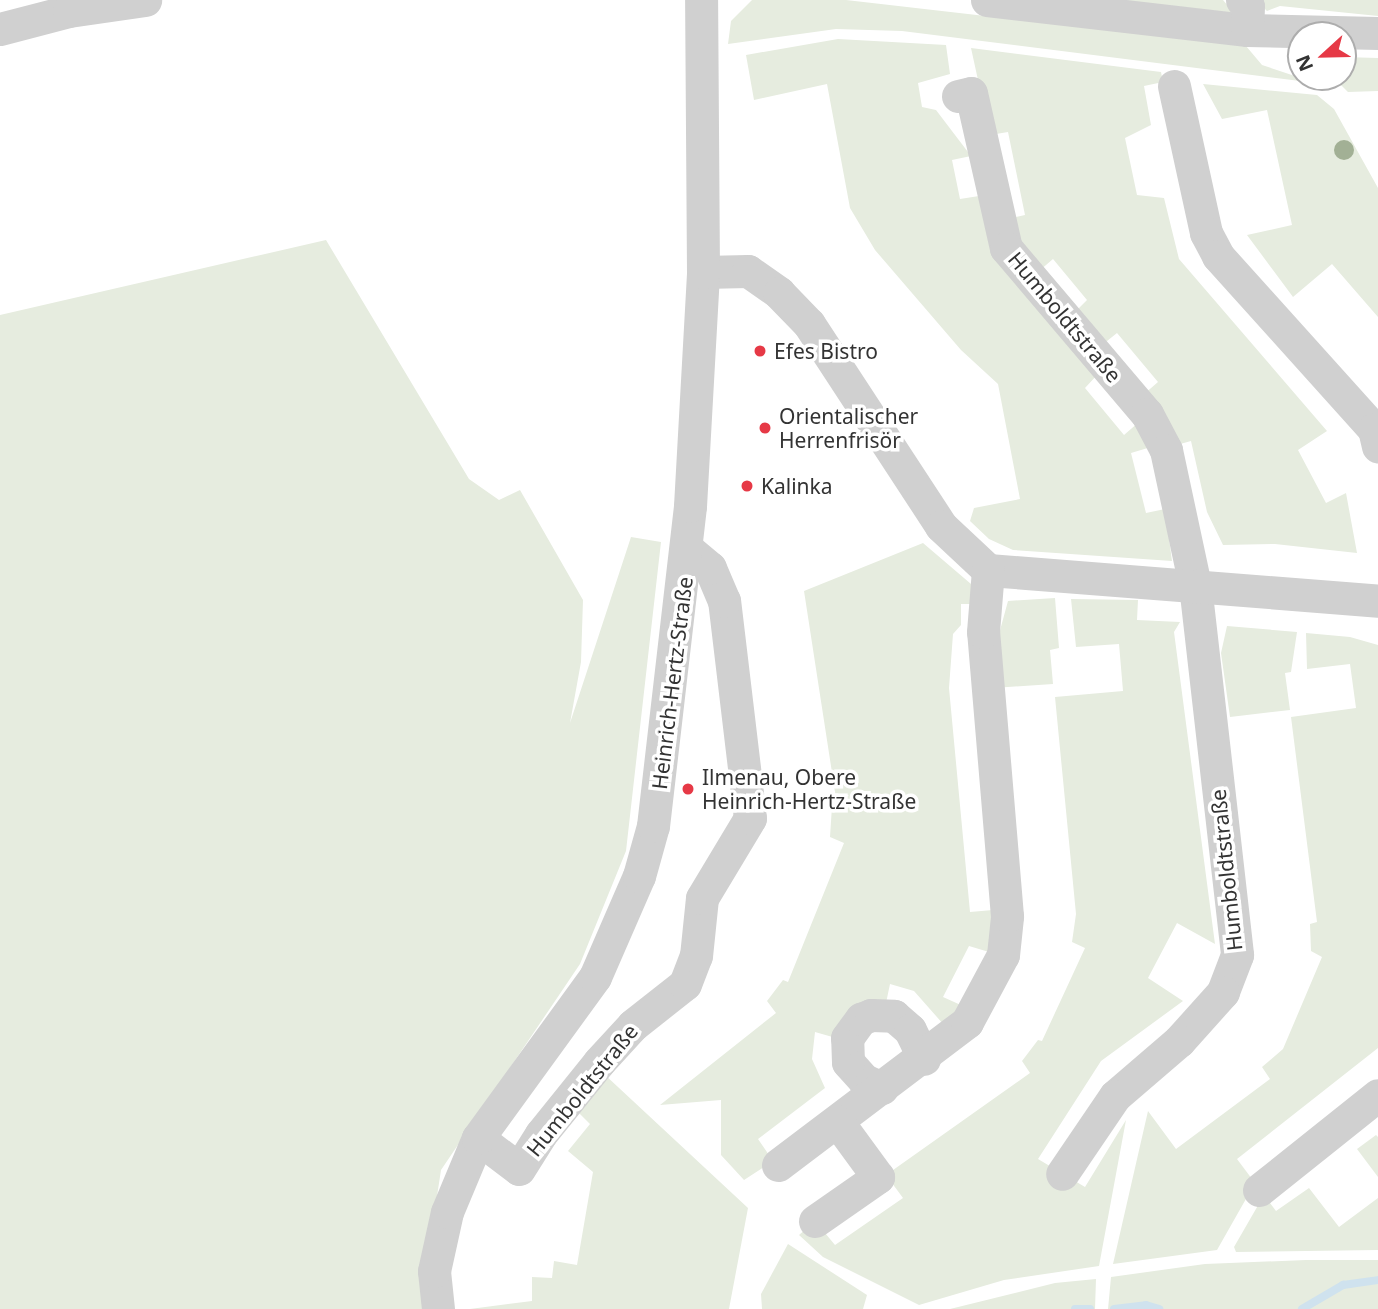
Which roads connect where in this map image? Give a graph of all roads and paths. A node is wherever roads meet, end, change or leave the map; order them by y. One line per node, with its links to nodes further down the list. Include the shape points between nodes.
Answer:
1 (145, 0): 5 (street)
2 (701, 0): 9 (street, Heinrich-Hertz-Straße)
3 (987, 0): 4 (street)
4 (1244, 15): 6 (street)
5 (10, 18)
6 (1378, 33)
7 (1174, 86): 10 (street, via 1206,233 1218,256 1374,429)
8 (958, 96): 13 (street, Humboldtstraße, via 971,93 1006,248 1147,414 1166,450)
9 (704, 272): 11 (street, Heinrich-Hertz-Straße); 12 (street, via 748,271 779,293 809,324 940,526)
10 (1378, 447)
11 (687, 550): 19 (street, Heinrich-Hertz-Straße, via 661,785 639,876 595,977); 19 (street, Humboldtstraße, via 710,568 724,601 750,818 702,898 696,956 685,984 633,1025 607,1053 541,1134 519,1169)
12 (988, 570): 13 (street); 15 (street, via 983,632 1007,916 1003,955 967,1022)
13 (1195, 585): 14 (street); 21 (street, Humboldtstraße, via 1237,955 1223,992 1179,1041 1115,1096)
14 (1378, 601)
15 (924, 1059): 16 (street); 16 (street, via 910,1030 894,1016 861,1019 847,1038 848,1062 864,1080)
16 (882, 1088): 18 (street)
17 (1378, 1095): 22 (street)
18 (837, 1121): 20 (street); 23 (street, via 878,1177)
19 (478, 1138): 24 (street, Heinrich-Hertz-Straße, via 447,1212 434,1271)
20 (778, 1165)
21 (1062, 1174)
22 (1259, 1189)
23 (815, 1221)
24 (438, 1309)

